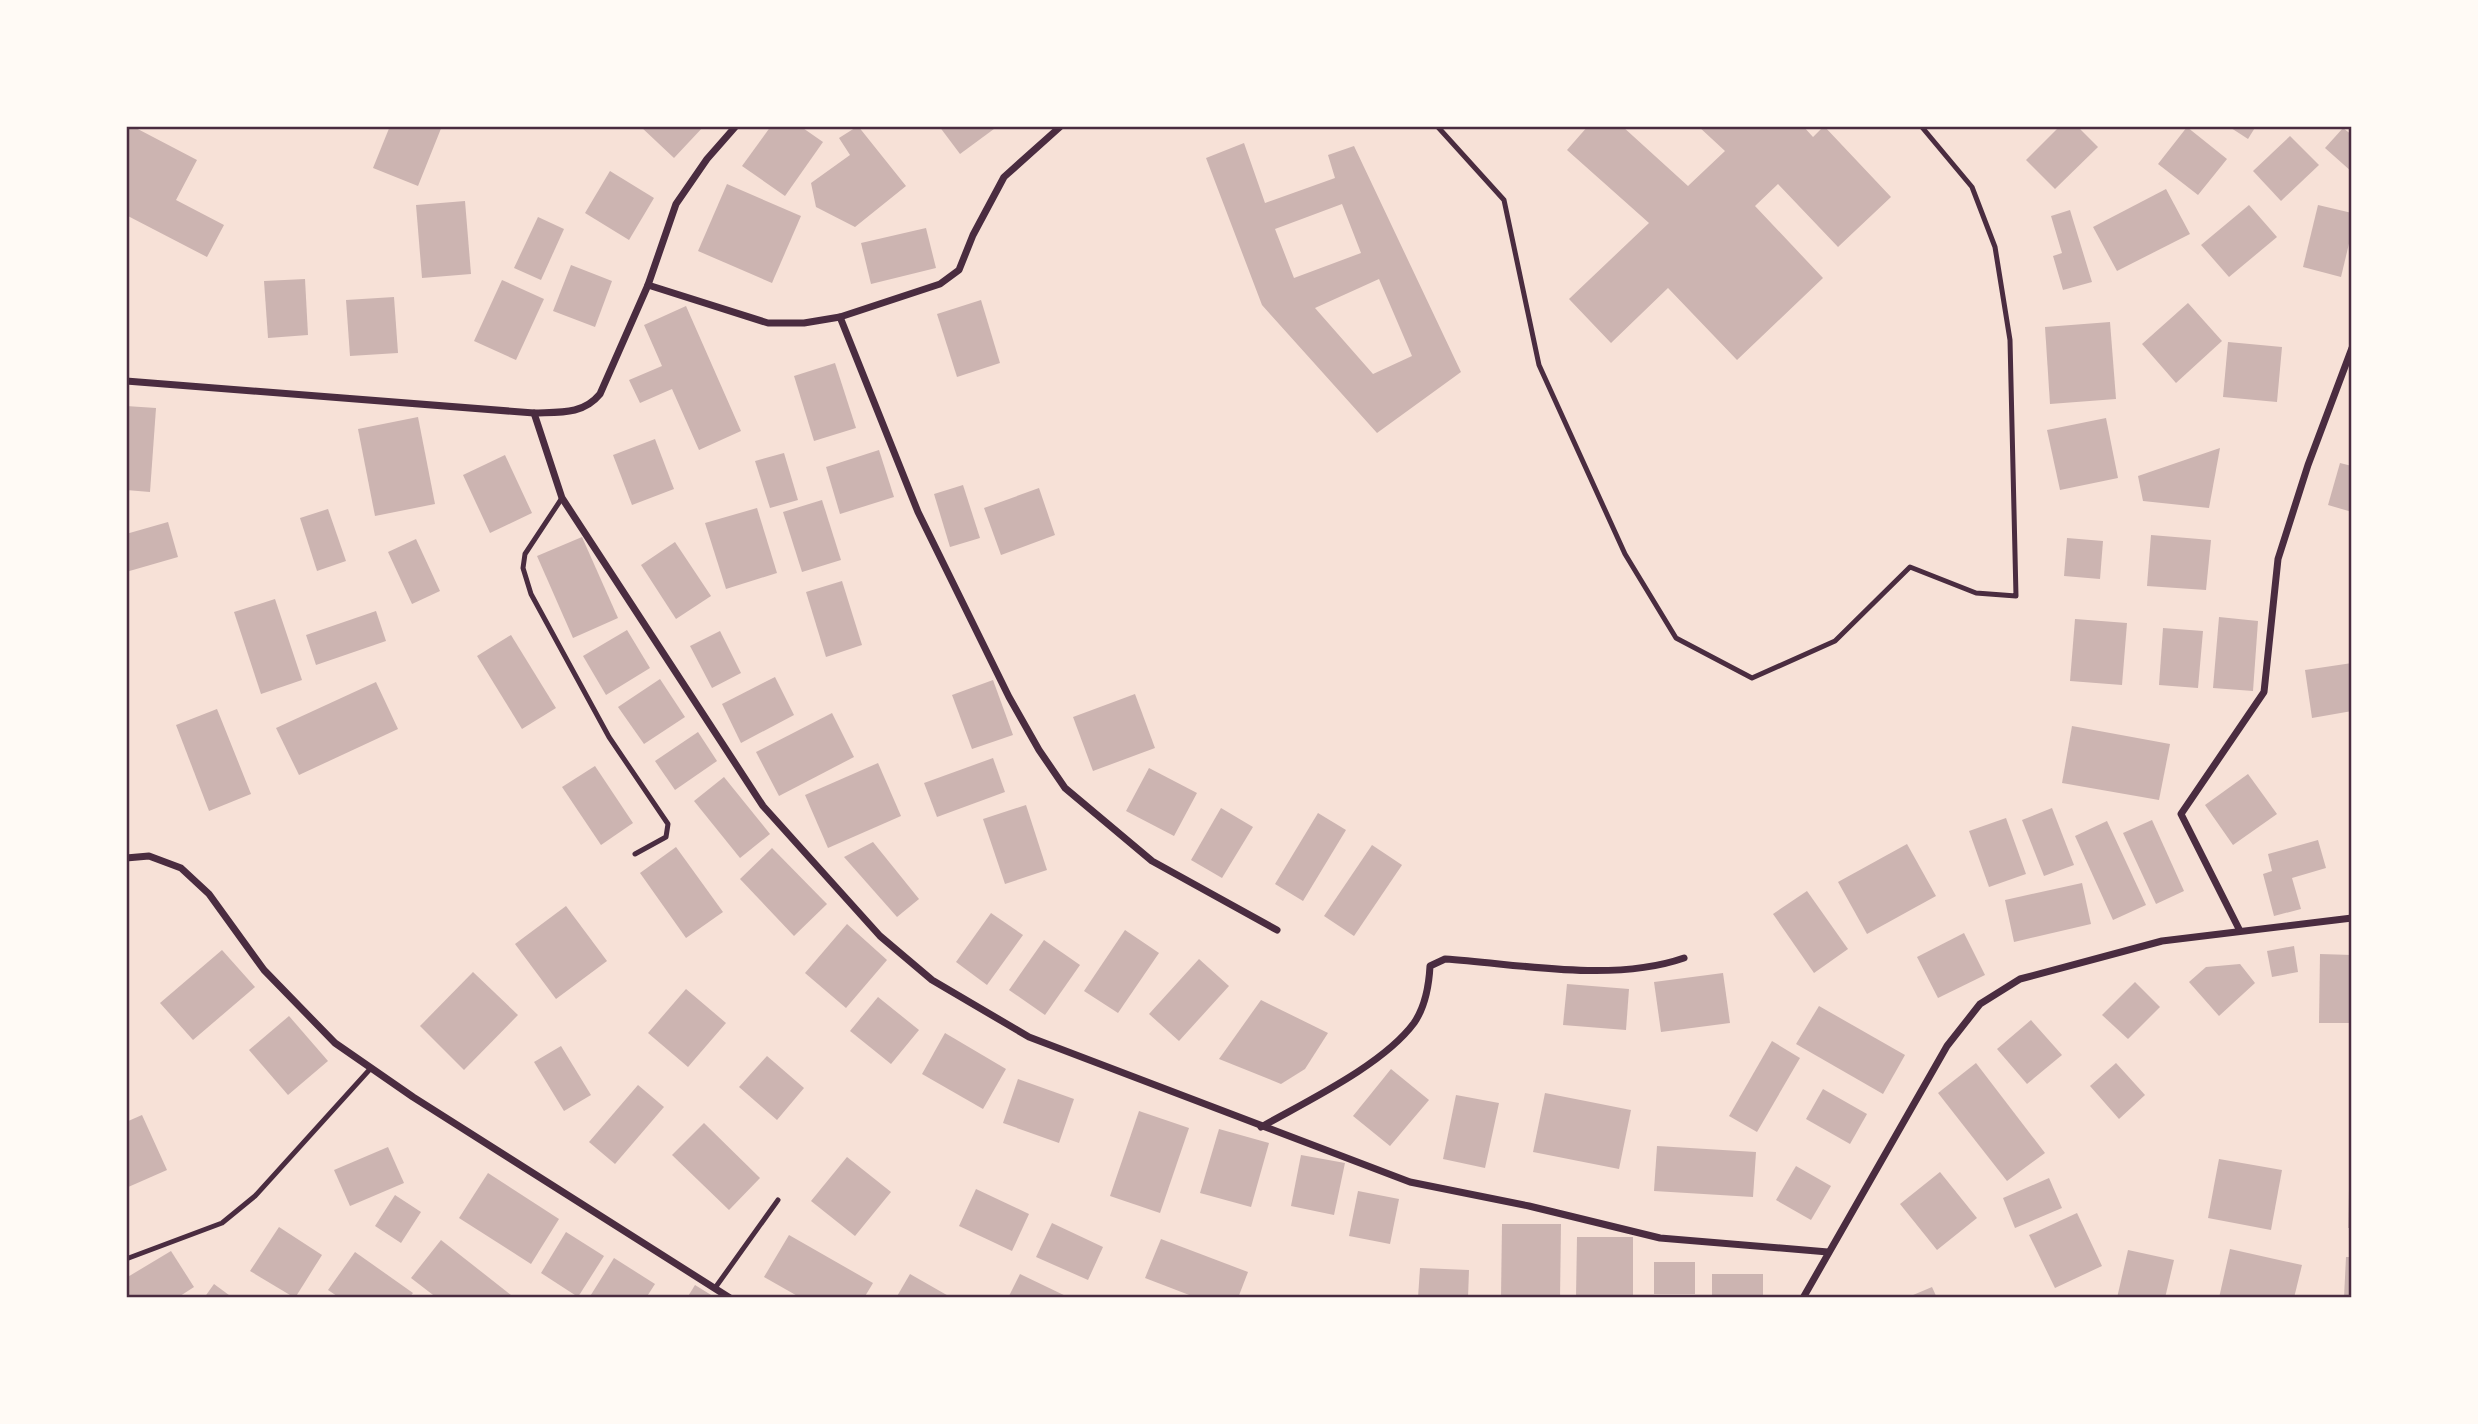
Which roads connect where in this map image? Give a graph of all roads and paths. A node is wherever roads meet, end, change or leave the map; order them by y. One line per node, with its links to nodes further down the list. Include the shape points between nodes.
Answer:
1 (736, 126): 5 (street, via 676,204)
2 (1061, 126): 6 (street, via 1004,177 959,270 940,284)
3 (1437, 126): 4 (lane, via 1504,200 1539,365 1625,554 1676,638 1752,678 1835,640 1910,567 1976,593 2016,596 2010,340 1996,247 1972,187)
4 (1921, 126)
5 (648, 285): 6 (street, via 768,323); 9 (street, via 592,404 579,410)
6 (840, 317): 15 (street, via 918,512 1009,697 1065,789 1152,861)
7 (2352, 348): 14 (street, via 2278,559 2264,692 2181,814)
8 (126, 382): 9 (street)
9 (534, 413): 10 (street)
10 (562, 498): 11 (lane, via 525,554 523,568 531,594 609,737 668,824 666,837); 18 (street, via 763,806 880,936 932,980 1029,1037)
11 (635, 854)
12 (126, 858): 17 (street, via 149,856 181,868 209,894 264,970 335,1043)
13 (2352, 918): 14 (street)
14 (2239, 929): 20 (street, via 2162,940 2020,978 1980,1004 1947,1046)
15 (1277, 930)
16 (1684, 958): 18 (street, via 1656,967 1603,970 1446,959 1430,966 1429,989 1414,1023 1377,1057)
17 (371, 1068): 21 (lane, via 255,1196 222,1223); 22 (street)
18 (1261, 1127): 20 (street, via 1410,1182 1660,1238)
19 (778, 1200): 22 (lane)
20 (1828, 1252): 24 (street)
21 (126, 1259)
22 (715, 1288): 23 (street)
23 (730, 1298)
24 (1803, 1298)

